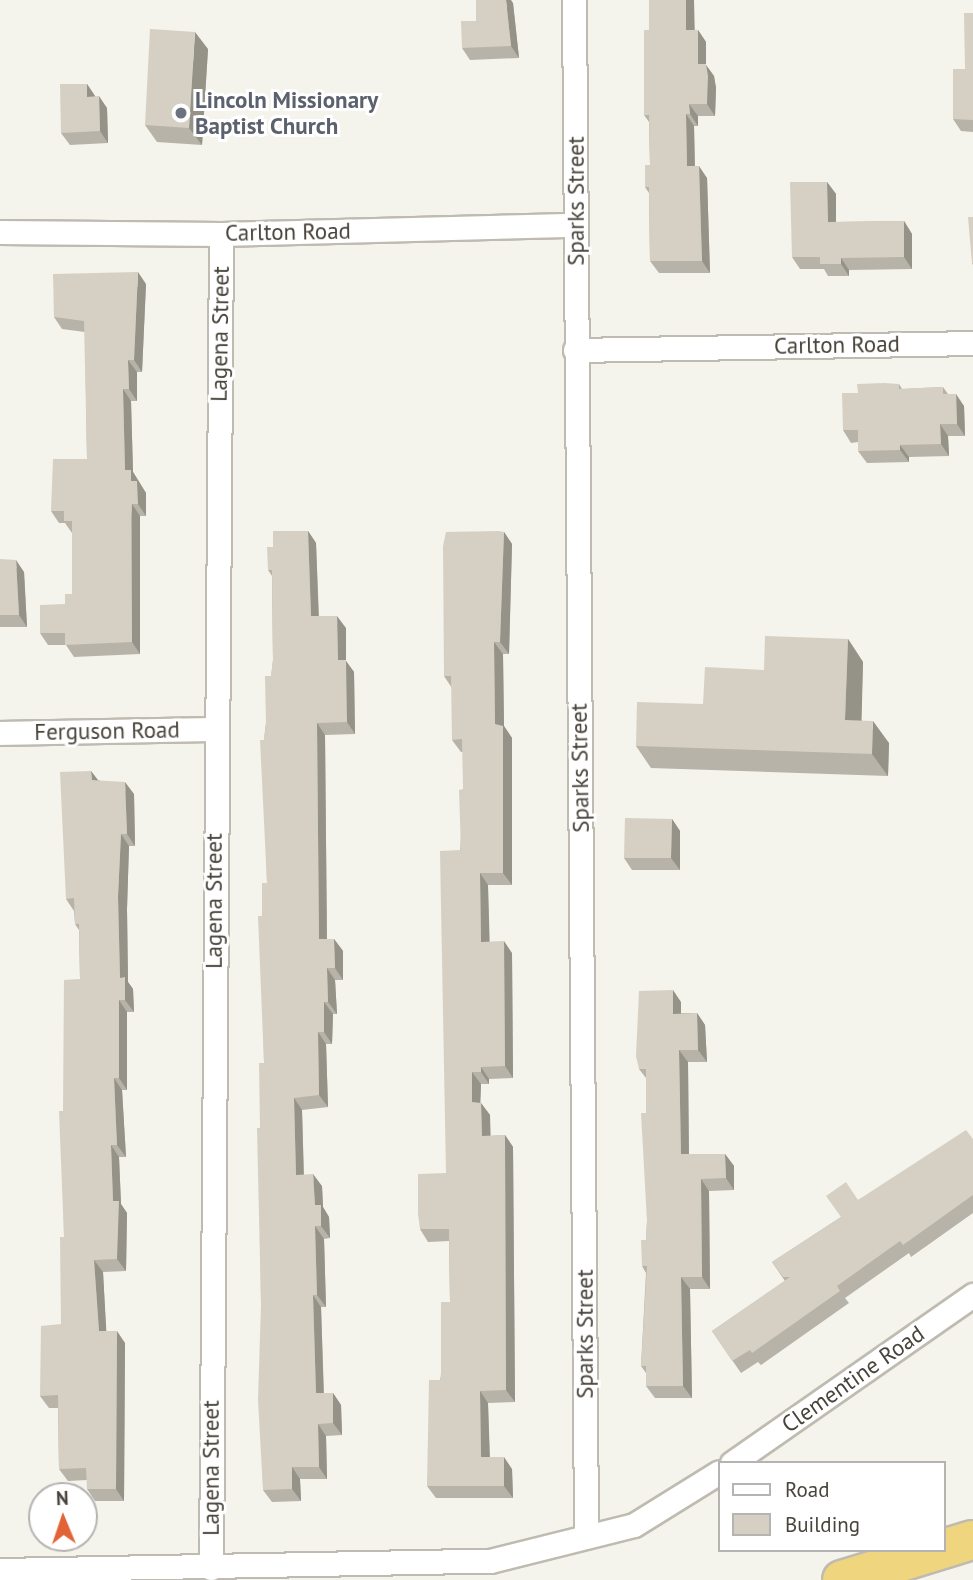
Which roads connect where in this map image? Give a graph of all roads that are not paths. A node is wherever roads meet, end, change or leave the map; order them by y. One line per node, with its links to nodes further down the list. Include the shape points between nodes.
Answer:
1 (574, 0): 2 (street, Sparks Street)
2 (576, 226): 4 (street, Carlton Road); 6 (street, Sparks Street)
3 (0, 232): 4 (street, Carlton Road)
4 (221, 234): 7 (street, Lagena Street)
5 (973, 343): 6 (street, Carlton Road)
6 (575, 350): 12 (street, Sparks Street)
7 (214, 729): 8 (street, Ferguson Road); 16 (street, Lagena Street)
8 (0, 733)
9 (973, 1295): 10 (street, Clementine Road)
10 (735, 1461)
11 (718, 1473): 12 (street, via 634,1525)
12 (586, 1535): 16 (street, via 490,1561)
13 (973, 1540): 14 (highway)
14 (945, 1549)
15 (935, 1552): 18 (highway)
16 (211, 1568): 17 (street)
17 (0, 1570)
18 (842, 1580)

